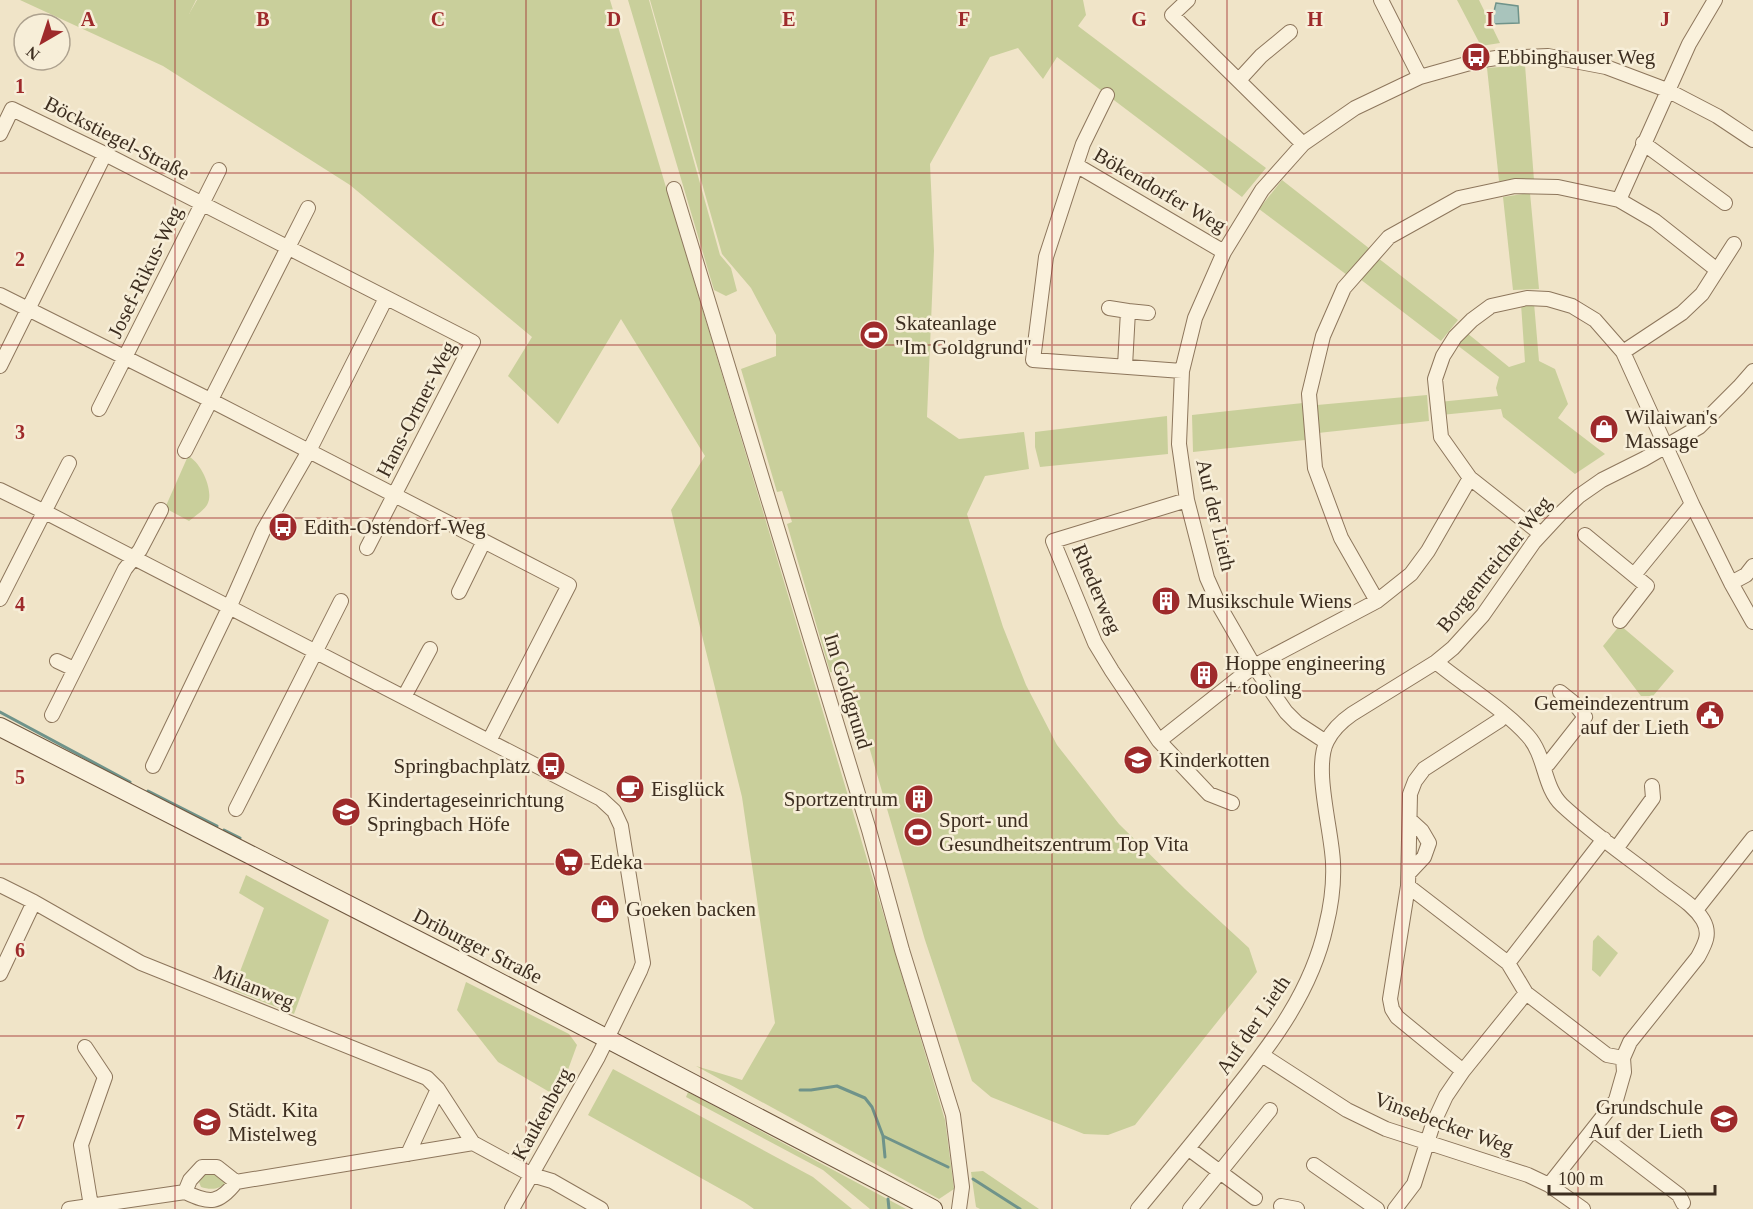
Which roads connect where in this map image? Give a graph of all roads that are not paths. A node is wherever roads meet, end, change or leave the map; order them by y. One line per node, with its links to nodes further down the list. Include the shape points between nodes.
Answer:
1 (1188, 0): 6 (street, via 1173,15)
2 (1381, 0): 5 (street)
3 (1715, 0): 7 (street)
4 (1290, 32): 6 (street, via 1260,56)
5 (1419, 77): 7 (street, Auf der Lieth, via 1477,61 1548,56 1606,67); 12 (street, Auf der Lieth, via 1355,108)
6 (1239, 80): 12 (street)
7 (1667, 90): 10 (street, Auf der Lieth); 11 (street)
8 (1107, 95): 14 (street, Bökendorfer Weg)
9 (0, 134): 13 (street, Böckstiegel-Straße, via 12,109)
10 (1753, 140)
11 (1643, 143): 17 (street); 18 (street)
12 (1304, 144): 23 (street, Auf der Lieth, via 1262,190)
13 (105, 154): 19 (street, Böckstiegel-Straße); 28 (street)
14 (1076, 165): 23 (street, Bökendorfer Weg); 35 (street, Bökendorfer Weg, via 1046,257 1033,360)
15 (219, 170): 19 (street, Böckstiegel-Straße)
16 (674, 189): 122 (street, Im Goldgrund, via 953,1115 962,1187)
17 (1619, 200): 24 (street, via 1655,221); 62 (street, via 1558,187 1515,186 1459,198 1389,237 1344,288 1323,336 1309,394 1315,468 1341,538)
18 (1725, 203)
19 (201, 205): 22 (street, Böckstiegel-Straße); 33 (street, Josef-Rikus-Weg)
20 (308, 208): 22 (street)
21 (1734, 244): 24 (street)
22 (287, 248): 26 (street, Böckstiegel-Straße); 38 (street)
23 (1224, 252): 36 (street, Auf der Lieth, via 1195,318)
24 (1717, 270): 32 (street, via 1702,294 1682,313)
25 (0, 295): 28 (street)
26 (386, 298): 31 (street, Böckstiegel-Straße); 42 (street)
27 (1109, 308): 29 (street)
28 (28, 309): 33 (street); 34 (street)
29 (1128, 311): 30 (street); 35 (street)
30 (1148, 313)
31 (473, 342): 46 (street, Hans-Ortner-Weg)
32 (1623, 352): 40 (street); 44 (street, via 1595,320 1572,306 1548,299 1527,298 1491,306 1472,320 1443,356 1435,379 1441,437)
33 (126, 358): 38 (street); 39 (street, Josef-Rikus-Weg)
34 (0, 366)
35 (1125, 366): 36 (street, Bökendorfer Weg)
36 (1182, 370): 47 (street, Auf der Lieth, via 1179,436)
37 (1753, 371): 40 (street, Borgentreicher Weg, via 1699,427)
38 (210, 400): 41 (street); 42 (street)
39 (99, 409)
40 (1666, 446): 48 (street); 51 (street, Borgentreicher Weg, via 1602,480)
41 (185, 451)
42 (309, 451): 46 (street); 63 (street, via 269,519)
43 (69, 463): 50 (street)
44 (1470, 478): 51 (street); 62 (street, via 1411,574)
45 (0, 490): 50 (street, Kaukenberg)
46 (395, 495): 53 (street); 54 (street, Hans-Ortner-Weg)
47 (1186, 500): 70 (street, Auf der Lieth, via 1207,578); 78 (street, Rhederweg, via 1053,541 1095,643)
48 (1692, 504): 57 (street); 58 (street)
49 (161, 510): 55 (street)
50 (45, 512): 55 (street, Kaukenberg); 60 (street)
51 (1541, 534): 69 (street, Borgentreicher Weg, via 1483,615)
52 (1585, 535): 57 (street)
53 (484, 540): 59 (street); 77 (street, via 569,585)
54 (368, 549)
55 (133, 558): 63 (street, Kaukenberg); 71 (street)
56 (1753, 566): 58 (street)
57 (1634, 575): 64 (street, via 1647,586)
58 (1731, 583): 65 (street)
59 (459, 592)
60 (0, 599)
61 (341, 601): 67 (street)
62 (1377, 601): 70 (street)
63 (229, 608): 67 (street, Kaukenberg); 80 (street)
64 (1620, 621)
65 (1753, 622)
66 (430, 649): 73 (street)
67 (315, 651): 73 (street, Kaukenberg); 84 (street)
68 (57, 661): 71 (street)
69 (1436, 662): 75 (street); 79 (street, Borgentreicher Weg, via 1343,720)
70 (1254, 666): 78 (street); 79 (street, Auf der Lieth, via 1286,712)
71 (74, 669): 74 (street)
72 (1560, 692): 81 (street, via 1586,717)
73 (404, 698): 77 (street, Kaukenberg)
74 (52, 715)
75 (1504, 715): 81 (street, via 1528,736); 88 (street, via 1424,769 1415,780 1410,794)
76 (0, 727): 95 (main road, Driburger Straße)
77 (489, 741): 95 (street, Kaukenberg, via 601,799 621,826 642,963)
78 (1159, 741): 83 (street, Rhederweg, via 1209,794)
79 (1326, 742): 97 (street, Auf der Lieth, via 1322,777 1333,862 1326,927 1307,983)
80 (153, 766)
81 (1543, 766): 86 (street, via 1560,804)
82 (1652, 786): 87 (street, via 1653,798)
83 (1232, 803)
84 (236, 809)
85 (1753, 838): 91 (street)
86 (1604, 839): 87 (street); 92 (street)
87 (1616, 849): 91 (street)
88 (1408, 880): 92 (street); 99 (street, via 1390,999 1392,1009)
89 (0, 885): 90 (street, Milanweg)
90 (34, 902): 93 (street); 100 (street, Milanweg, via 141,963 420,1074)
91 (1696, 910): 98 (street, via 1707,930 1706,942 1630,1042)
92 (1508, 963): 94 (street)
93 (0, 974)
94 (1526, 993): 98 (street, via 1607,1055); 99 (street)
95 (607, 1038): 109 (street, Kaukenberg); 121 (main road, Driburger Straße)
96 (85, 1047): 116 (street, via 105,1077 81,1145)
97 (1262, 1055): 103 (street, Vinsebecker Weg, via 1347,1110); 105 (street, Auf der Lieth)
98 (1623, 1058): 102 (street, via 1624,1072 1616,1100)
99 (1463, 1071): 103 (street, via 1446,1096)
100 (438, 1089): 104 (street, Milanweg); 106 (street)
101 (1270, 1110): 108 (street)
102 (1594, 1130): 111 (street); 114 (street, via 1679,1195)
103 (1426, 1142): 111 (street, Vinsebecker Weg); 127 (street, via 1414,1184)
104 (473, 1143): 106 (street); 109 (street)
105 (1189, 1149): 108 (street); 123 (street, Auf der Lieth)
106 (408, 1154): 110 (street)
107 (1314, 1165): 126 (street)
108 (1221, 1171): 113 (street); 124 (street)
109 (532, 1175): 119 (street, Kaukenberg); 120 (street, via 552,1181)
110 (236, 1182): 112 (street, via 217,1167 202,1167); 115 (street)
111 (1549, 1185): 128 (street, Vinsebecker Weg)
112 (185, 1192): 115 (street); 116 (street)
113 (1255, 1198)
114 (1683, 1203)
115 (215, 1205)
116 (90, 1206): 118 (street)
117 (1281, 1206): 125 (street)
118 (69, 1209)
119 (512, 1209)
120 (601, 1209)
121 (933, 1209)
122 (959, 1209)
123 (1138, 1209)
124 (1190, 1209)
125 (1297, 1209)
126 (1377, 1209)
127 (1395, 1209)
128 (1583, 1209)

